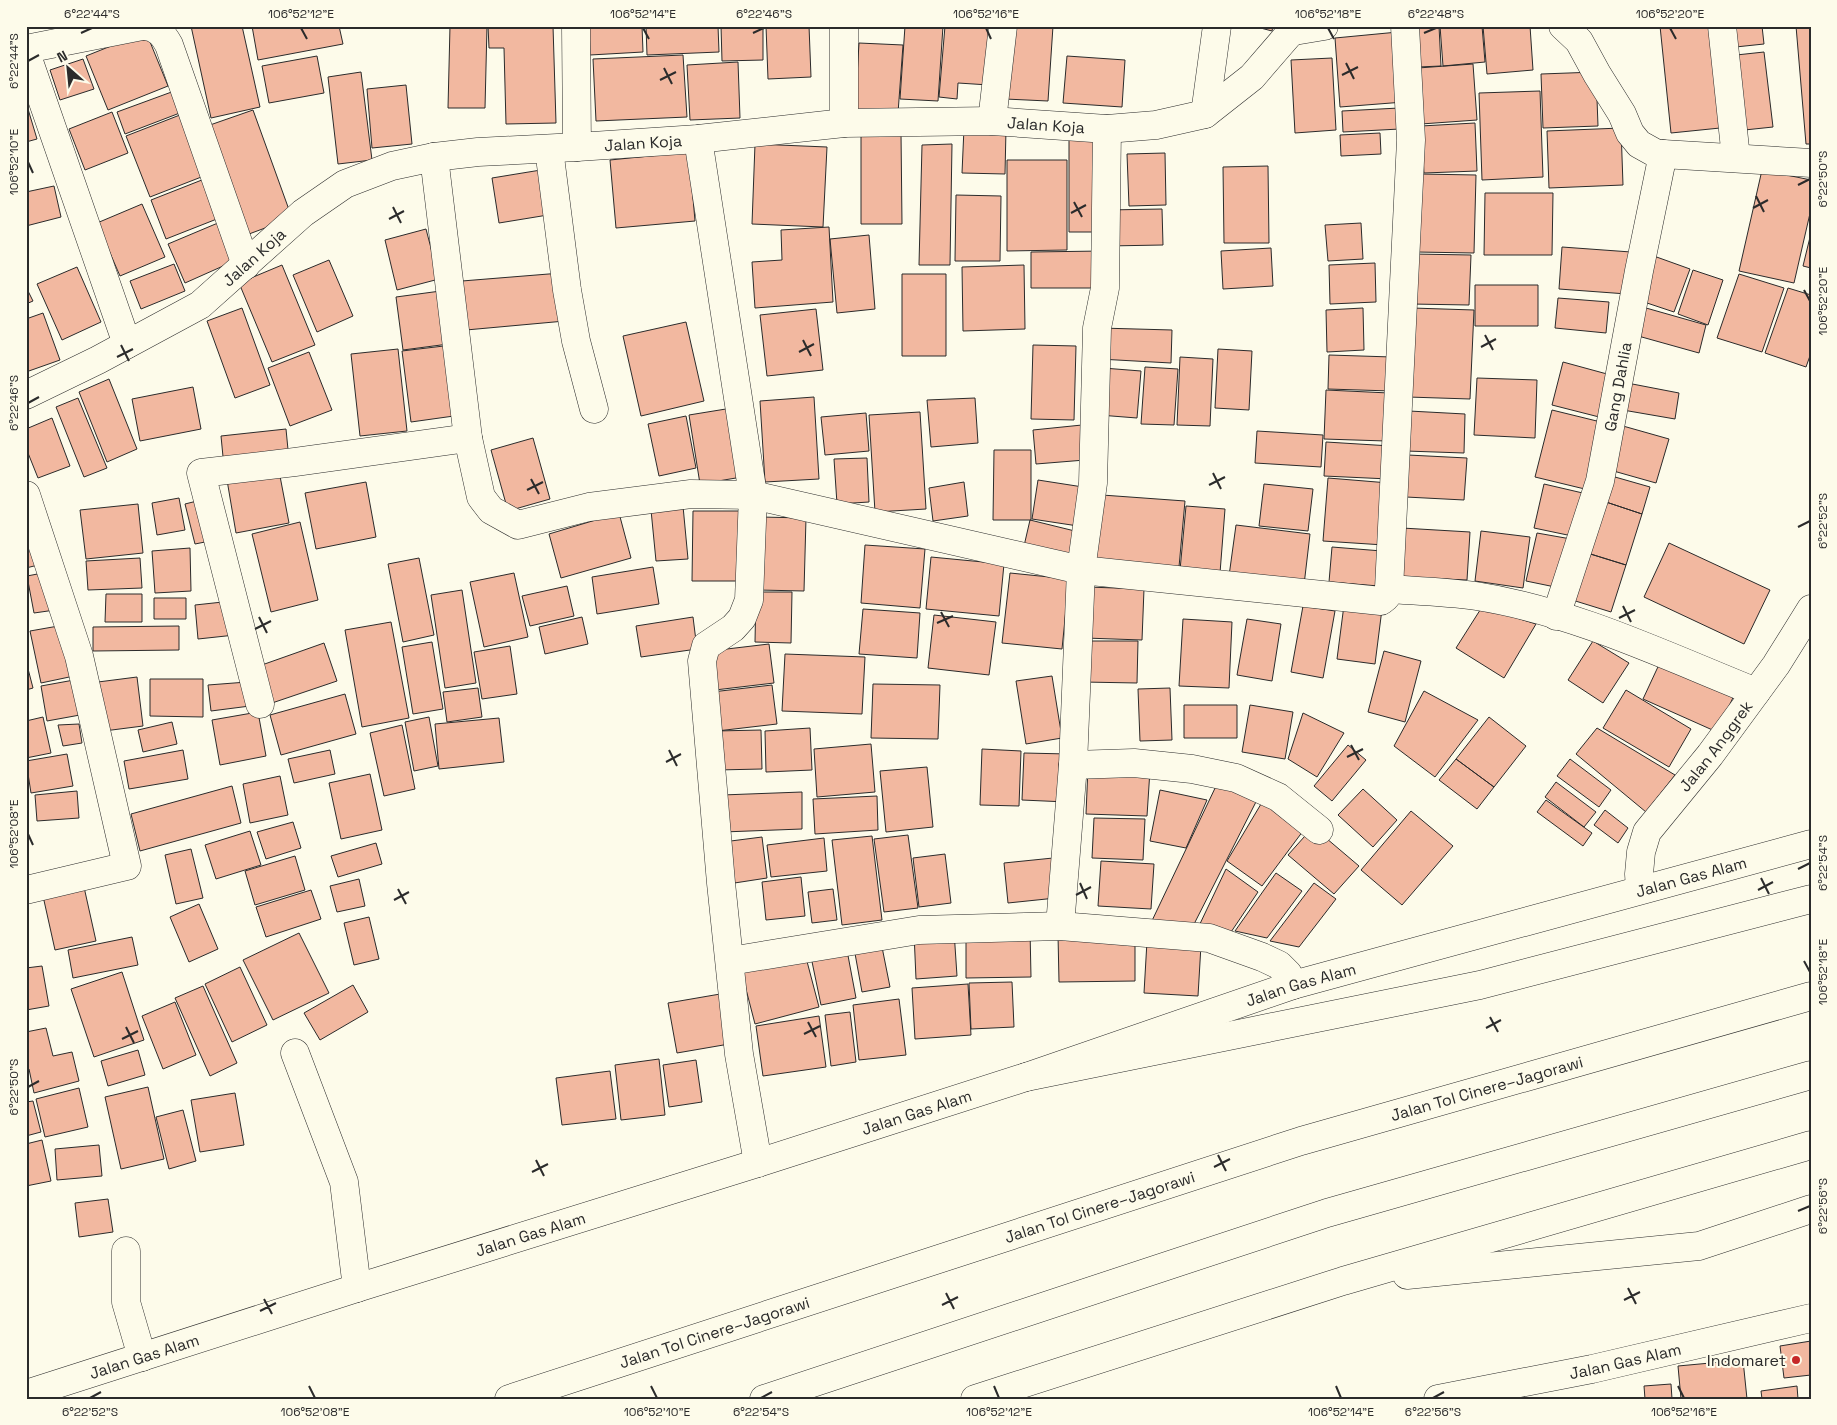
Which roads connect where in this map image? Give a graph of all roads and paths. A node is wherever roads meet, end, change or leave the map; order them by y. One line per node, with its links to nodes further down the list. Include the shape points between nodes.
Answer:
1 (148, 26): 11 (main road); 24 (main road, via 159,31 169,46)
2 (576, 26): 18 (main road)
3 (844, 26): 15 (main road)
4 (1003, 26): 14 (main road)
5 (1217, 26): 13 (main road)
6 (1324, 26): 10 (main road)
7 (1405, 26): 32 (main road, via 1411,140)
8 (1563, 26): 20 (main road, via 1579,41 1630,133 1639,144)
9 (1722, 26): 22 (main road)
10 (1295, 29): 13 (main road, Jalan Koja, via 1252,77)
11 (26, 49)
12 (26, 53): 25 (main road)
13 (1205, 114): 16 (main road, Jalan Koja, via 1156,125)
14 (992, 121): 15 (main road, Jalan Koja); 16 (main road, Jalan Koja)
15 (844, 123): 17 (main road, Jalan Koja)
16 (1107, 129): 31 (main road, via 1105,288 1097,328 1093,483)
17 (698, 138): 18 (main road, Jalan Koja); 30 (main road)
18 (577, 147): 19 (main road, Jalan Koja)
19 (549, 149): 21 (main road, Jalan Koja); 27 (main road, via 570,307)
20 (1663, 154): 22 (main road); 34 (main road, Gang Dahlia, via 1600,480)
21 (434, 157): 24 (main road, Jalan Koja, via 392,166 345,184 303,213); 28 (main road)
22 (1736, 158): 23 (main road)
23 (1811, 163)
24 (246, 264): 25 (main road, Jalan Koja, via 200,305)
25 (127, 344): 26 (main road, Jalan Koja)
26 (26, 396)
27 (594, 409)
28 (468, 438): 30 (main road, via 481,497 491,510 518,525 589,507 691,494); 36 (main road, via 201,473)
29 (26, 495): 41 (main road, via 79,656 126,866)
30 (753, 495): 31 (main road); 44 (main road, via 749,600 742,618 733,628 706,646 702,661)
31 (1081, 570): 32 (main road, via 1374,601 1381,601); 37 (main road)
32 (1389, 590): 34 (main road, via 1476,596)
33 (1811, 609): 35 (main road, Jalan Anggrek)
34 (1556, 616): 35 (main road, via 1602,630)
35 (1756, 692): 40 (main road, Jalan Anggrek, via 1647,832 1641,852)
36 (260, 704)
37 (1073, 765): 38 (main road, via 1134,763 1192,769 1236,778 1278,797); 43 (main road)
38 (1319, 830)
39 (1811, 844): 40 (main road, Jalan Gas Alam)
40 (1640, 889): 45 (main road, Jalan Gas Alam)
41 (26, 890)
42 (1811, 899): 49 (main road, via 1480,985)
43 (1060, 926): 44 (main road, via 920,930); 45 (main road, via 1209,938 1279,965)
44 (730, 961): 51 (main road, via 739,1054)
45 (1293, 985): 49 (main road, Jalan Gas Alam)
46 (1811, 996): 59 (main road, Jalan Tol Cinere–Jagorawi, via 1301,1141)
47 (295, 1054): 55 (main road, via 344,1182)
48 (1811, 1075): 60 (main road, via 1327,1213)
49 (1026, 1077): 51 (main road, Jalan Gas Alam)
50 (1811, 1145): 54 (main road)
51 (758, 1163): 55 (main road, Jalan Gas Alam)
52 (1811, 1209): 54 (main road, via 1699,1246)
53 (126, 1251): 57 (main road, via 126,1302)
54 (1343, 1281): 61 (main road)
55 (357, 1288): 57 (main road, Jalan Gas Alam)
56 (1811, 1318): 62 (main road, Jalan Gas Alam, via 1592,1369)
57 (142, 1357): 58 (main road, Jalan Gas Alam)
58 (26, 1394)
59 (509, 1399)
60 (764, 1399)
61 (975, 1399)
62 (1438, 1399)

